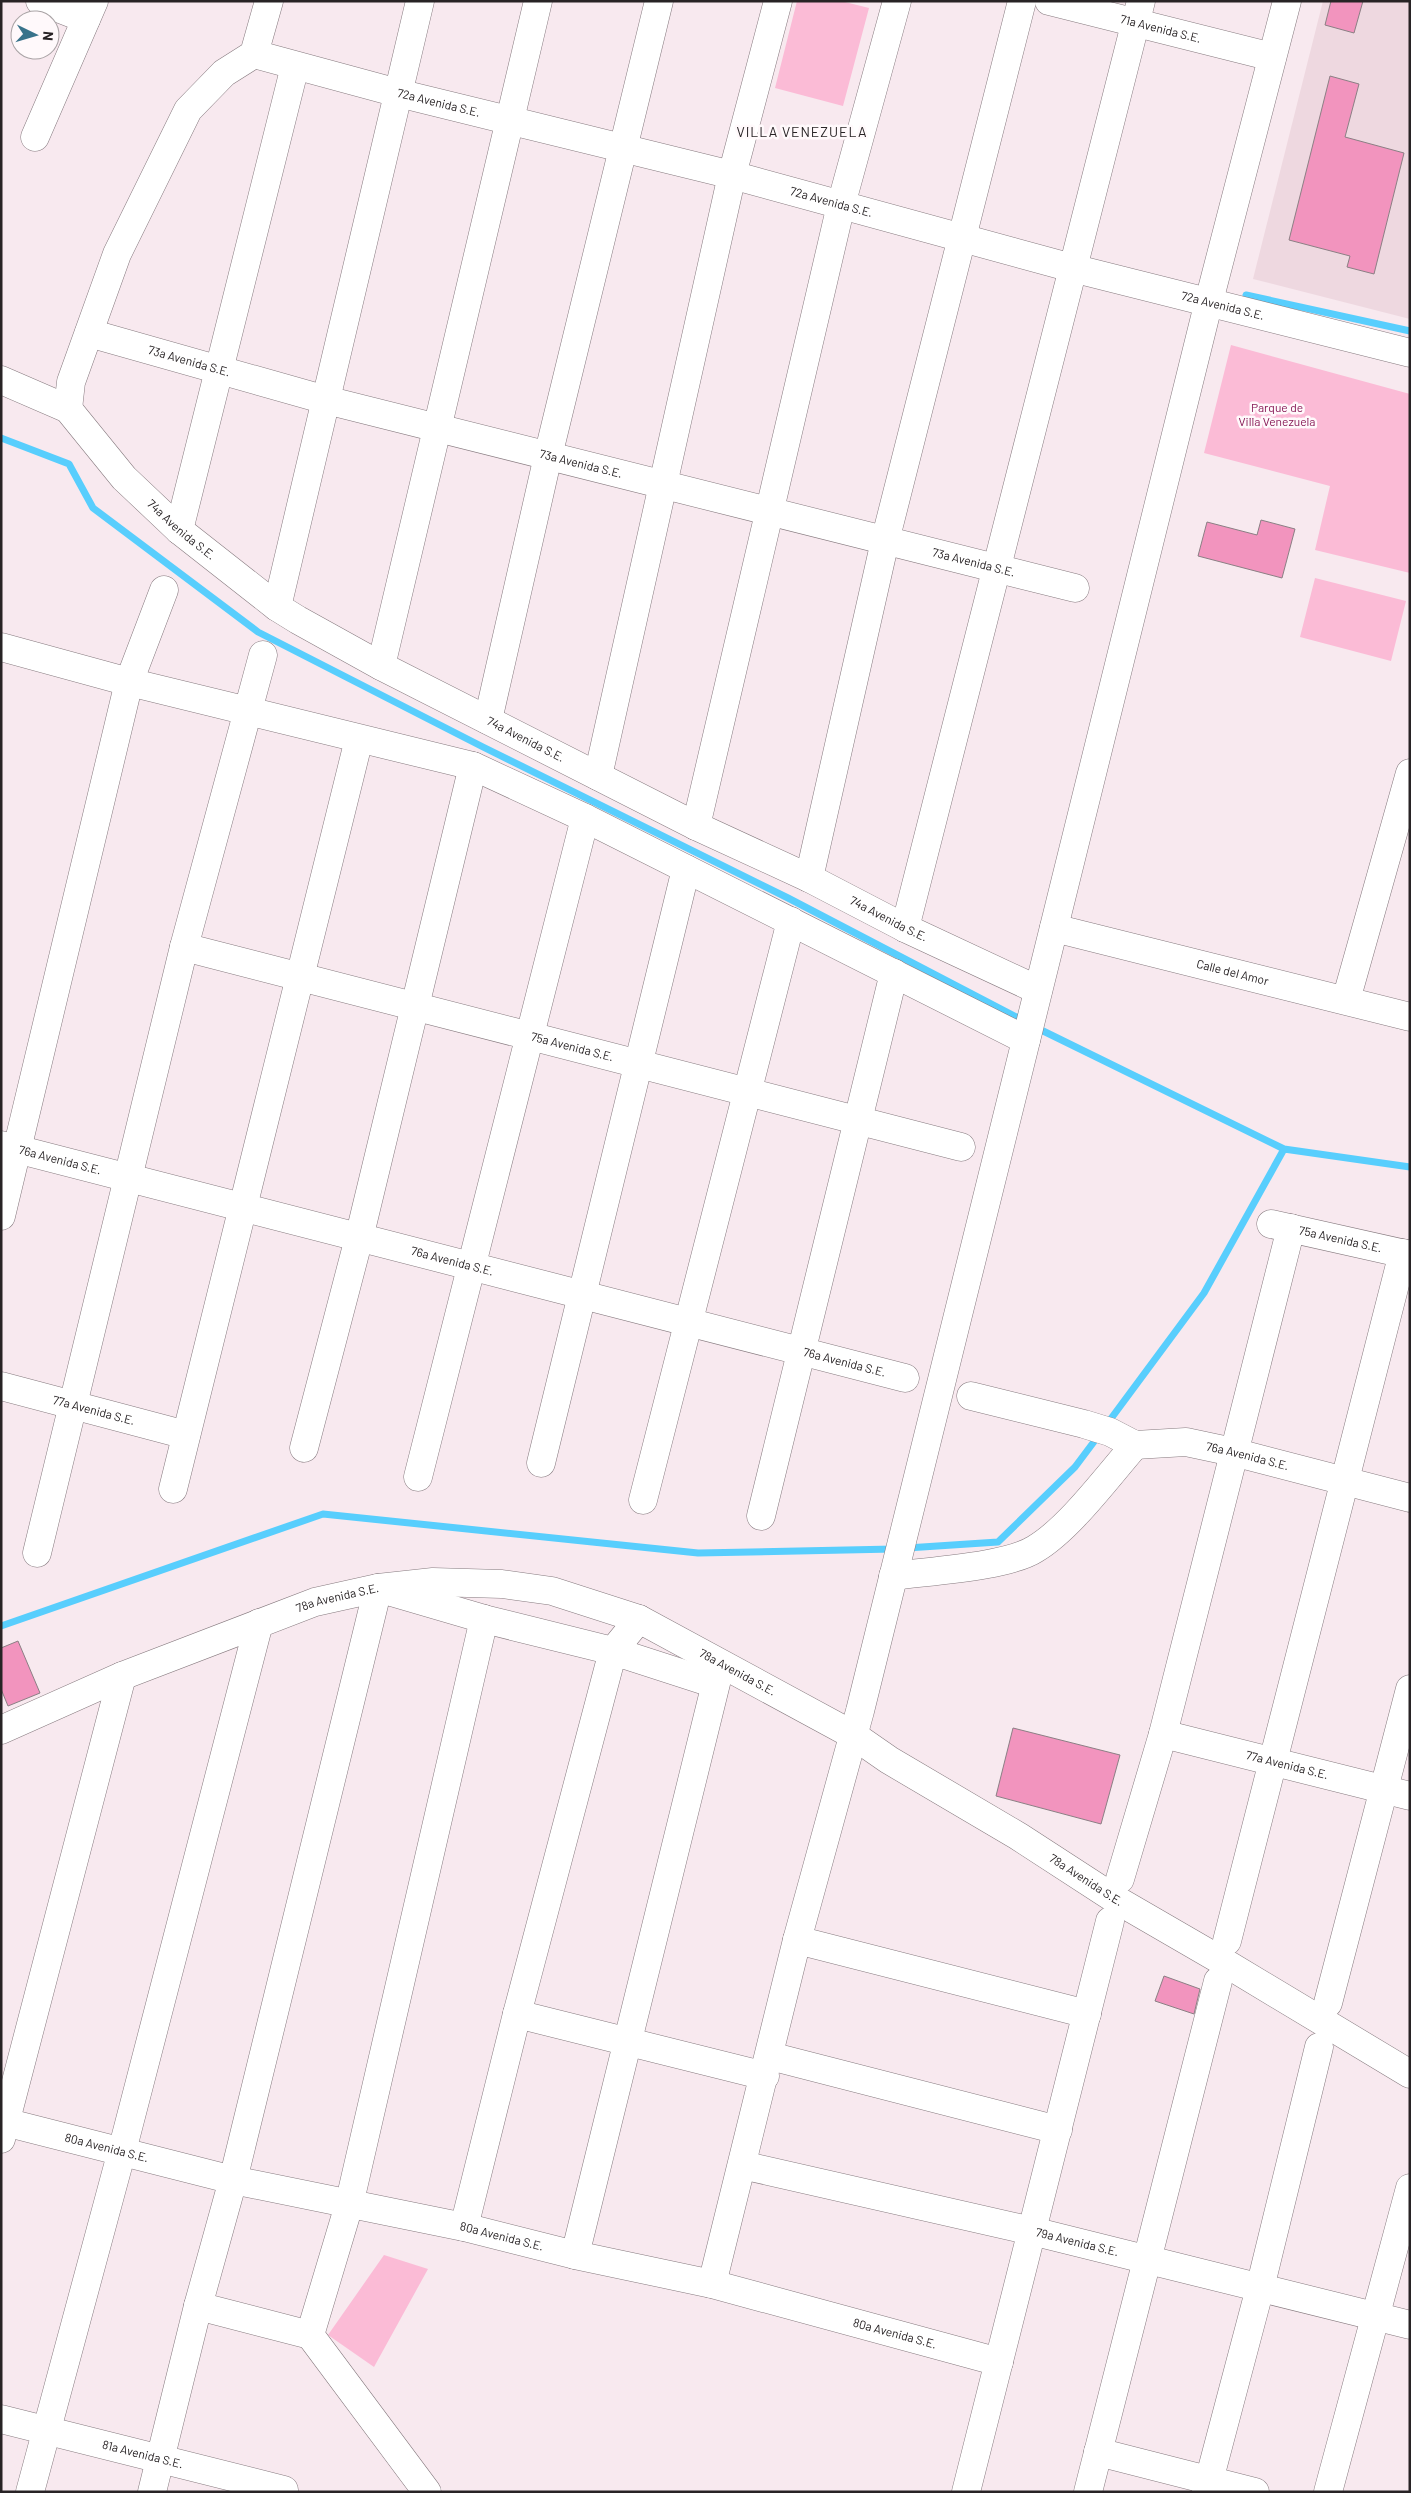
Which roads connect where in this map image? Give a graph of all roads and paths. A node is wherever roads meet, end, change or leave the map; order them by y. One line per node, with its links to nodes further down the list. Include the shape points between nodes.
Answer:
1 (40, 1): 11 (street)
2 (269, 1): 13 (street)
3 (420, 1): 16 (street)
4 (538, 1): 17 (street)
5 (659, 1): 19 (street)
6 (778, 1): 20 (street)
7 (897, 1): 21 (street)
8 (1022, 1): 22 (street)
9 (1049, 1): 12 (street, 71a Avenida S.E.)
10 (1287, 1): 14 (street)
11 (90, 10): 18 (street)
12 (1139, 12): 14 (street, 71a Avenida S.E.); 23 (street)
13 (254, 54): 15 (street, 72a Avenida S.E.); 25 (street, via 224,73 188,110 117,254)
14 (1272, 58): 24 (street)
15 (296, 66): 16 (street, 72a Avenida S.E.); 27 (street)
16 (398, 93): 17 (street, 72a Avenida S.E.); 29 (street)
17 (509, 119): 19 (street, 72a Avenida S.E.); 31 (street)
18 (35, 137)
19 (621, 148): 20 (street, 72a Avenida S.E.); 32 (street)
20 (732, 176): 21 (street, 72a Avenida S.E.); 33 (street)
21 (841, 205): 22 (street, 72a Avenida S.E.); 34 (street)
22 (960, 238): 23 (street, 72a Avenida S.E.); 36 (street)
23 (1072, 268): 24 (street, 72a Avenida S.E.); 37 (street)
24 (1209, 301): 26 (street, 72a Avenida S.E.); 57 (street)
25 (89, 333): 27 (street, 73a Avenida S.E.); 30 (street, via 71,382)
26 (1410, 353)
27 (218, 371): 29 (street, 73a Avenida S.E.); 35 (street)
28 (1, 380): 30 (street)
29 (326, 400): 31 (street, 73a Avenida S.E.); 40 (street)
30 (68, 409): 35 (street, 74a Avenida S.E., via 124,478)
31 (436, 428): 32 (street, 73a Avenida S.E.); 43 (street)
32 (548, 456): 33 (street, 73a Avenida S.E.); 46 (street)
33 (663, 485): 34 (street, 73a Avenida S.E.); 50 (street)
34 (771, 511): 36 (street, 73a Avenida S.E.); 52 (street)
35 (179, 530): 40 (street, 74a Avenida S.E.)
36 (885, 541): 37 (street, 73a Avenida S.E.); 54 (street)
37 (996, 568): 38 (street, 73a Avenida S.E.); 56 (street)
38 (1075, 588)
39 (164, 590): 44 (street)
40 (277, 607): 43 (street, 74a Avenida S.E.)
41 (2, 652): 44 (street)
42 (263, 655): 45 (street)
43 (381, 666): 46 (street, 74a Avenida S.E.)
44 (129, 682): 45 (street); 71 (street)
45 (249, 710): 47 (street); 58 (street)
46 (488, 720): 50 (street, 74a Avenida S.E.)
47 (359, 739): 48 (street); 60 (street)
48 (473, 766): 51 (street); 63 (street)
49 (1410, 773): 62 (street)
50 (598, 776): 52 (street, 74a Avenida S.E.)
51 (586, 818): 53 (street); 65 (street)
52 (696, 826): 54 (street, 74a Avenida S.E.)
53 (686, 869): 55 (street); 67 (street)
54 (810, 878): 56 (street, 74a Avenida S.E.)
55 (790, 921): 59 (street); 68 (street)
56 (905, 928): 61 (street, 74a Avenida S.E.)
57 (1054, 928): 61 (street); 62 (street, Calle del Amor)
58 (184, 947): 60 (street, 75a Avenida S.E.); 72 (street)
59 (894, 973): 66 (street); 69 (street)
60 (300, 977): 63 (street, 75a Avenida S.E.); 73 (street)
61 (1038, 990): 66 (street)
62 (1346, 1000): 64 (street, Calle del Amor)
63 (414, 1007): 65 (street, 75a Avenida S.E.); 75 (street)
64 (1410, 1017)
65 (530, 1035): 67 (street, 75a Avenida S.E.); 77 (street)
66 (1026, 1040): 97 (street)
67 (638, 1065): 68 (street, 75a Avenida S.E.); 78 (street)
68 (746, 1093): 69 (street, 75a Avenida S.E.); 79 (street)
69 (858, 1122): 70 (street, 75a Avenida S.E.); 80 (street)
70 (961, 1147)
71 (9, 1148): 72 (street, 76a Avenida S.E.); 74 (street)
72 (128, 1179): 73 (street, 76a Avenida S.E.); 84 (street)
73 (242, 1208): 75 (street, 76a Avenida S.E.); 85 (street)
74 (1, 1216)
75 (358, 1238): 77 (street, 76a Avenida S.E.); 87 (street)
76 (1406, 1254): 88 (street, 75a Avenida S.E., via 1281,1226); 91 (street)
77 (472, 1267): 78 (street, 76a Avenida S.E.); 90 (street)
78 (582, 1295): 79 (street, 76a Avenida S.E.); 89 (street)
79 (688, 1322): 80 (street, 76a Avenida S.E.); 94 (street)
80 (801, 1352): 81 (street, 76a Avenida S.E.); 95 (street)
81 (905, 1378)
82 (1, 1386): 84 (street, 77a Avenida S.E.)
83 (971, 1396): 86 (street, via 1084,1424 1110,1432)
84 (73, 1405): 85 (street, 77a Avenida S.E.); 96 (street)
85 (186, 1435): 92 (street)
86 (1135, 1445): 88 (street, 76a Avenida S.E., via 1186,1442); 97 (street, via 1057,1532 1034,1550 1010,1560)
87 (304, 1448)
88 (1233, 1452): 91 (street, 76a Avenida S.E.); 107 (street)
89 (541, 1462)
90 (418, 1477)
91 (1344, 1481): 93 (street, 76a Avenida S.E.); 109 (street)
92 (172, 1489)
93 (1410, 1498)
94 (642, 1500)
95 (761, 1516)
96 (37, 1553)
97 (895, 1567): 108 (street)
98 (378, 1588): 99 (street); 100 (street, 78a Avenida S.E., via 433,1582 502,1584 552,1591); 101 (street, 78a Avenida S.E., via 314,1602); 128 (street)
99 (484, 1619): 102 (street); 130 (street)
100 (638, 1620): 102 (street); 103 (street, 78a Avenida S.E.)
101 (259, 1623): 104 (street, 78a Avenida S.E.); 126 (street)
102 (613, 1652): 103 (street); 118 (street)
103 (718, 1674): 108 (street, 78a Avenida S.E.); 120 (street)
104 (122, 1676): 106 (street, 78a Avenida S.E.); 124 (street)
105 (1410, 1689): 110 (street)
106 (1, 1730)
107 (1163, 1734): 109 (street, 77a Avenida S.E.); 112 (street)
108 (854, 1735): 114 (street); 123 (street, 78a Avenida S.E., via 889,1760 1018,1836 1115,1899)
109 (1273, 1761): 110 (street, 77a Avenida S.E.); 115 (street)
110 (1384, 1789): 111 (street, 77a Avenida S.E.); 117 (street)
111 (1410, 1796)
112 (1120, 1879)
113 (1110, 1921): 119 (street)
114 (797, 1940): 119 (street); 122 (street)
115 (1227, 1941)
116 (1218, 1981): 134 (street)
117 (1328, 2003)
118 (517, 2014): 120 (street); 131 (street)
119 (1087, 2014): 125 (street)
120 (628, 2042): 122 (street); 133 (street)
121 (1319, 2047): 136 (street)
122 (767, 2066): 125 (street); 127 (street)
123 (1410, 2074)
124 (3, 2127): 126 (street, 80a Avenida S.E.)
125 (1058, 2130): 132 (street)
126 (122, 2151): 128 (street, 80a Avenida S.E.); 143 (street)
127 (742, 2165): 132 (street, 79a Avenida S.E.); 135 (street)
128 (233, 2180): 130 (street, 80a Avenida S.E.); 137 (street)
129 (1410, 2188): 138 (street)
130 (349, 2205): 131 (street, 80a Avenida S.E.); 140 (street)
131 (464, 2227): 133 (street, 80a Avenida S.E.)
132 (1032, 2231): 134 (street, 79a Avenida S.E.); 141 (street)
133 (575, 2255): 135 (street, 80a Avenida S.E.)
134 (1147, 2260): 136 (street, 79a Avenida S.E.); 144 (street)
135 (712, 2284): 141 (street, 80a Avenida S.E.)
136 (1260, 2288): 138 (street, 79a Avenida S.E.); 146 (street)
137 (198, 2306): 140 (street); 145 (street)
138 (1374, 2316): 139 (street, 79a Avenida S.E.); 154 (street)
139 (1410, 2325)
140 (310, 2334): 150 (street)
141 (999, 2362): 151 (street)
142 (1, 2419): 143 (street, 81a Avenida S.E.)
143 (45, 2430): 145 (street, 81a Avenida S.E.); 148 (street)
144 (1098, 2452): 146 (street); 152 (street)
145 (160, 2459): 147 (street, 81a Avenida S.E.); 149 (street)
146 (1207, 2486): 153 (street)
147 (284, 2490)
148 (30, 2492)
149 (152, 2492)
150 (427, 2492)
151 (966, 2492)
152 (1088, 2492)
153 (1255, 2492)
154 (1328, 2492)

